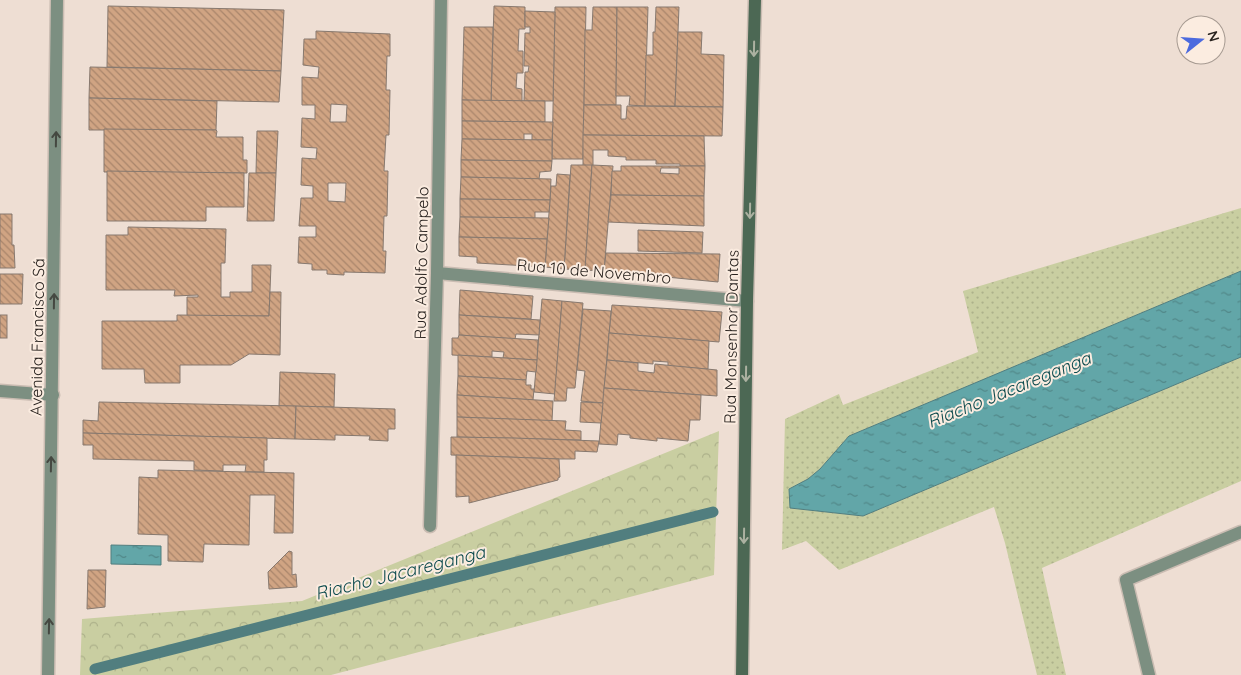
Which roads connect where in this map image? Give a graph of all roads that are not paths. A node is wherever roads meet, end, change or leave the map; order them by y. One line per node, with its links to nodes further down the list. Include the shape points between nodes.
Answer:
1 (57, 0): 7 (street, Avenida Francisco Sá, one-way to 1)
2 (441, 0): 4 (street, Rua Adolfo Campelo)
3 (755, 0): 5 (main road, Rua Monsenhor Dantas, one-way to 5)
4 (437, 274): 5 (street, Rua 10 de Novembro); 8 (street, Rua Adolfo Campelo)
5 (747, 301): 11 (main road, Rua Monsenhor Dantas, one-way to 11)
6 (0, 391): 7 (street)
7 (52, 395): 10 (street, Avenida Francisco Sá, one-way to 7)
8 (430, 526)
9 (1241, 532): 12 (street, via 1126,580)
10 (48, 675)
11 (742, 675)
12 (1149, 675)

